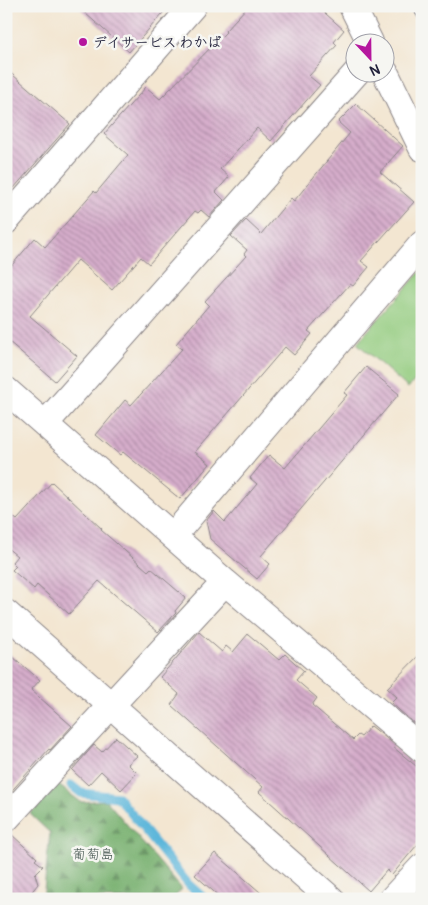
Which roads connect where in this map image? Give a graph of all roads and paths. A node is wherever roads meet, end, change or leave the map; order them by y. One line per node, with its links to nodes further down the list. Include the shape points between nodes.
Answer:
1 (193, 6): 7 (street)
2 (352, 6): 3 (street)
3 (365, 32)
4 (348, 82): 10 (street)
5 (389, 82): 6 (street)
6 (422, 148)
7 (6, 221)
8 (422, 244): 11 (street)
9 (6, 390): 10 (street)
10 (45, 424): 11 (street)
11 (172, 536): 12 (street)
12 (224, 582): 14 (street); 15 (street)
13 (6, 613): 14 (street)
14 (111, 705): 16 (street); 18 (street)
15 (422, 749)
16 (6, 819)
17 (422, 867): 19 (street)
18 (331, 899)
19 (392, 899)

